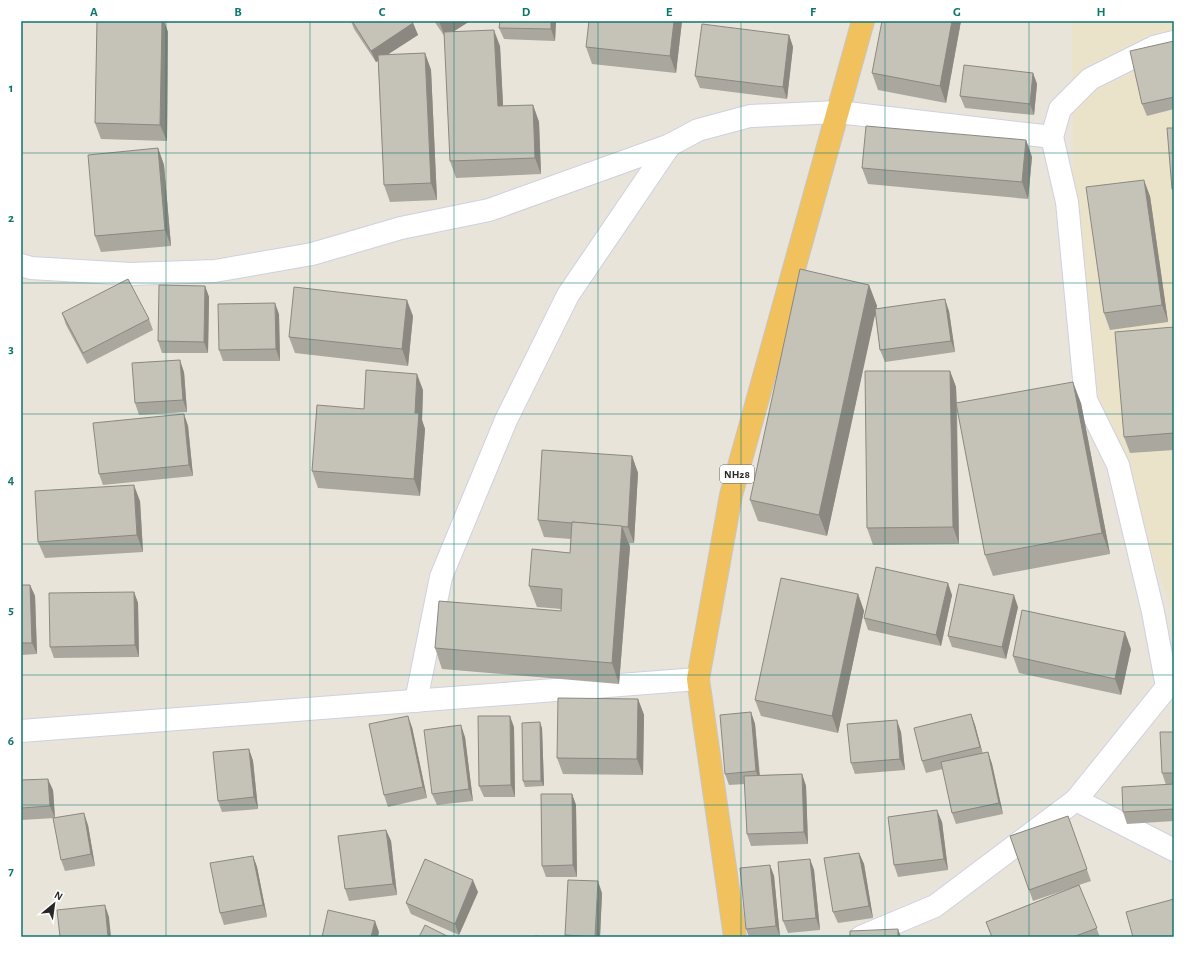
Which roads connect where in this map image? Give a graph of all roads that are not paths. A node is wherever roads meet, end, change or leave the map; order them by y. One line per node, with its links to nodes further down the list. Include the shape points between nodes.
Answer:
1 (863, 21): 3 (highway, NH28)
2 (1174, 42): 4 (street, via 1154,48 1090,79 1060,109)
3 (838, 112): 4 (street); 5 (street, via 750,116 698,130); 7 (highway, NH28, via 731,495)
4 (1052, 137): 8 (street, via 1067,202 1086,400 1118,465)
5 (670, 145): 6 (street, via 489,210 401,228 312,254 215,271 130,274 31,268); 9 (street, via 568,295 506,420 441,577)
6 (21, 265)
7 (698, 679): 9 (street); 13 (highway, NH28)
8 (1171, 685): 11 (street)
9 (416, 701): 10 (street)
10 (21, 731)
11 (1076, 800): 12 (street); 14 (street, via 935,906)
12 (1174, 850)
13 (735, 937)
14 (861, 937)

